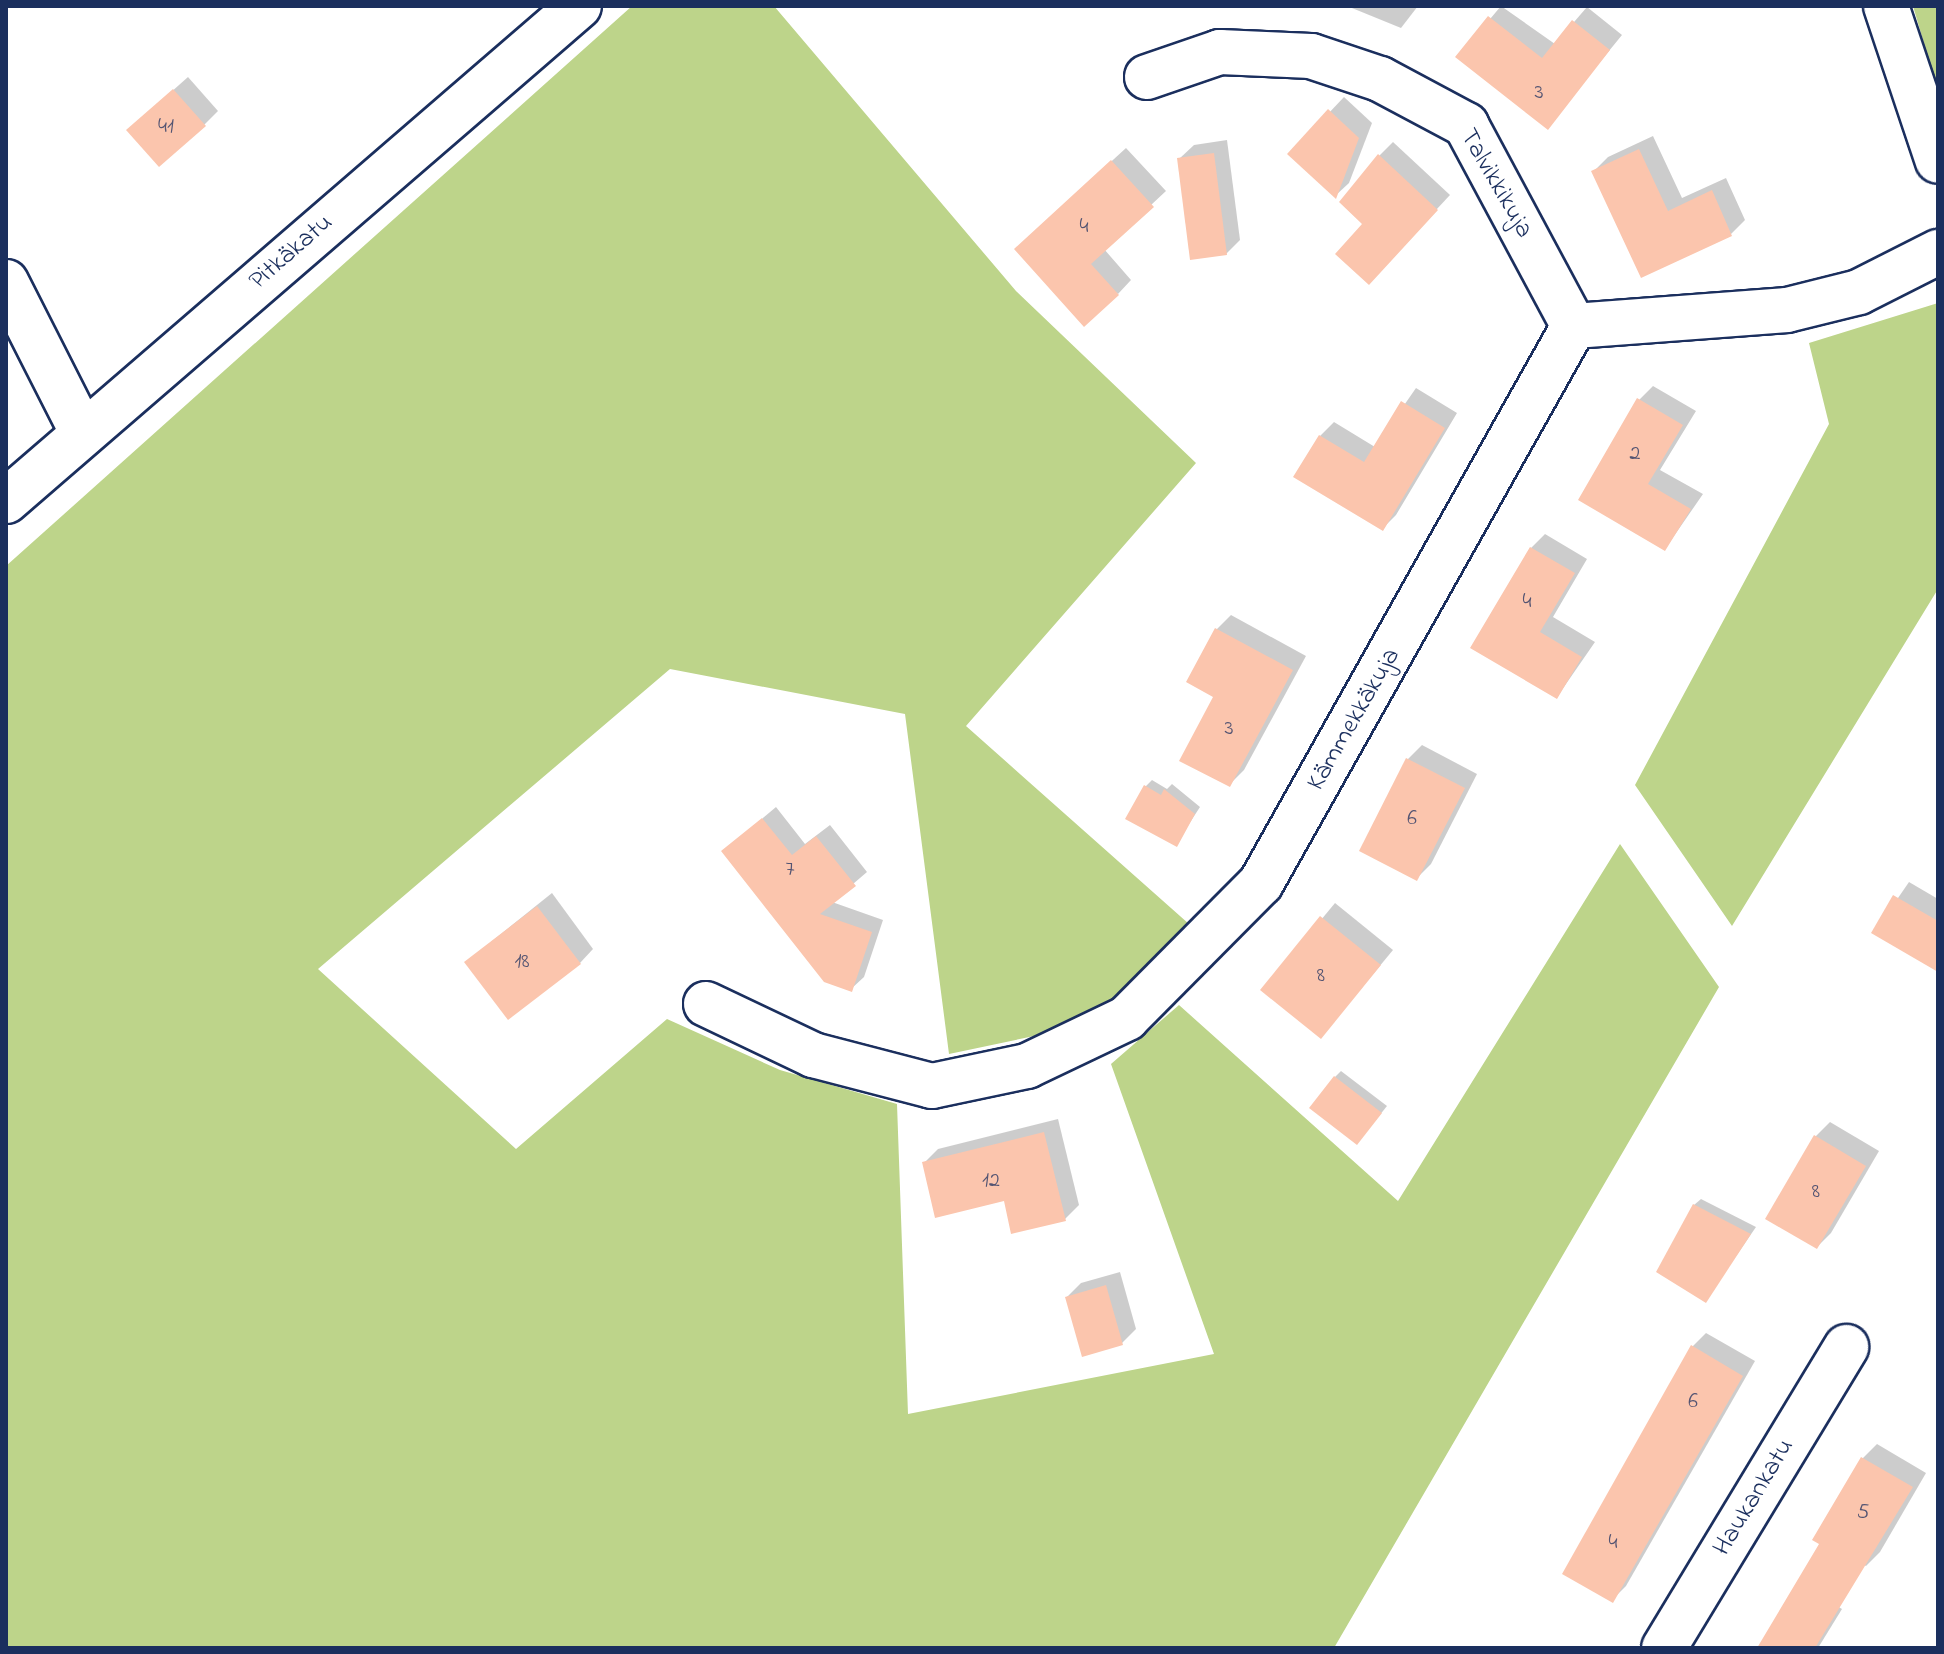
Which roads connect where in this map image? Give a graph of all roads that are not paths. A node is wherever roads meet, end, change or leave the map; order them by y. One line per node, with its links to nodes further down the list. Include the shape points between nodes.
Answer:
1 (579, 6): 8 (street, Pitkäkatu)
2 (1886, 6): 4 (street)
3 (1147, 77): 7 (street, Talvikkikuja, via 1220,52 1311,56 1380,79 1466,125)
4 (1938, 161)
5 (1938, 252): 7 (street, via 1859,292 1787,310)
6 (6, 282): 8 (street)
7 (1574, 326): 10 (street, Kämmekkäkuja, via 1261,883 1127,1018 1027,1066 932,1086 813,1055)
8 (83, 434): 9 (street, Pitkäkatu)
9 (6, 501)
10 (706, 1004)
11 (1846, 1347): 12 (street, Haukankatu)
12 (1664, 1648)

